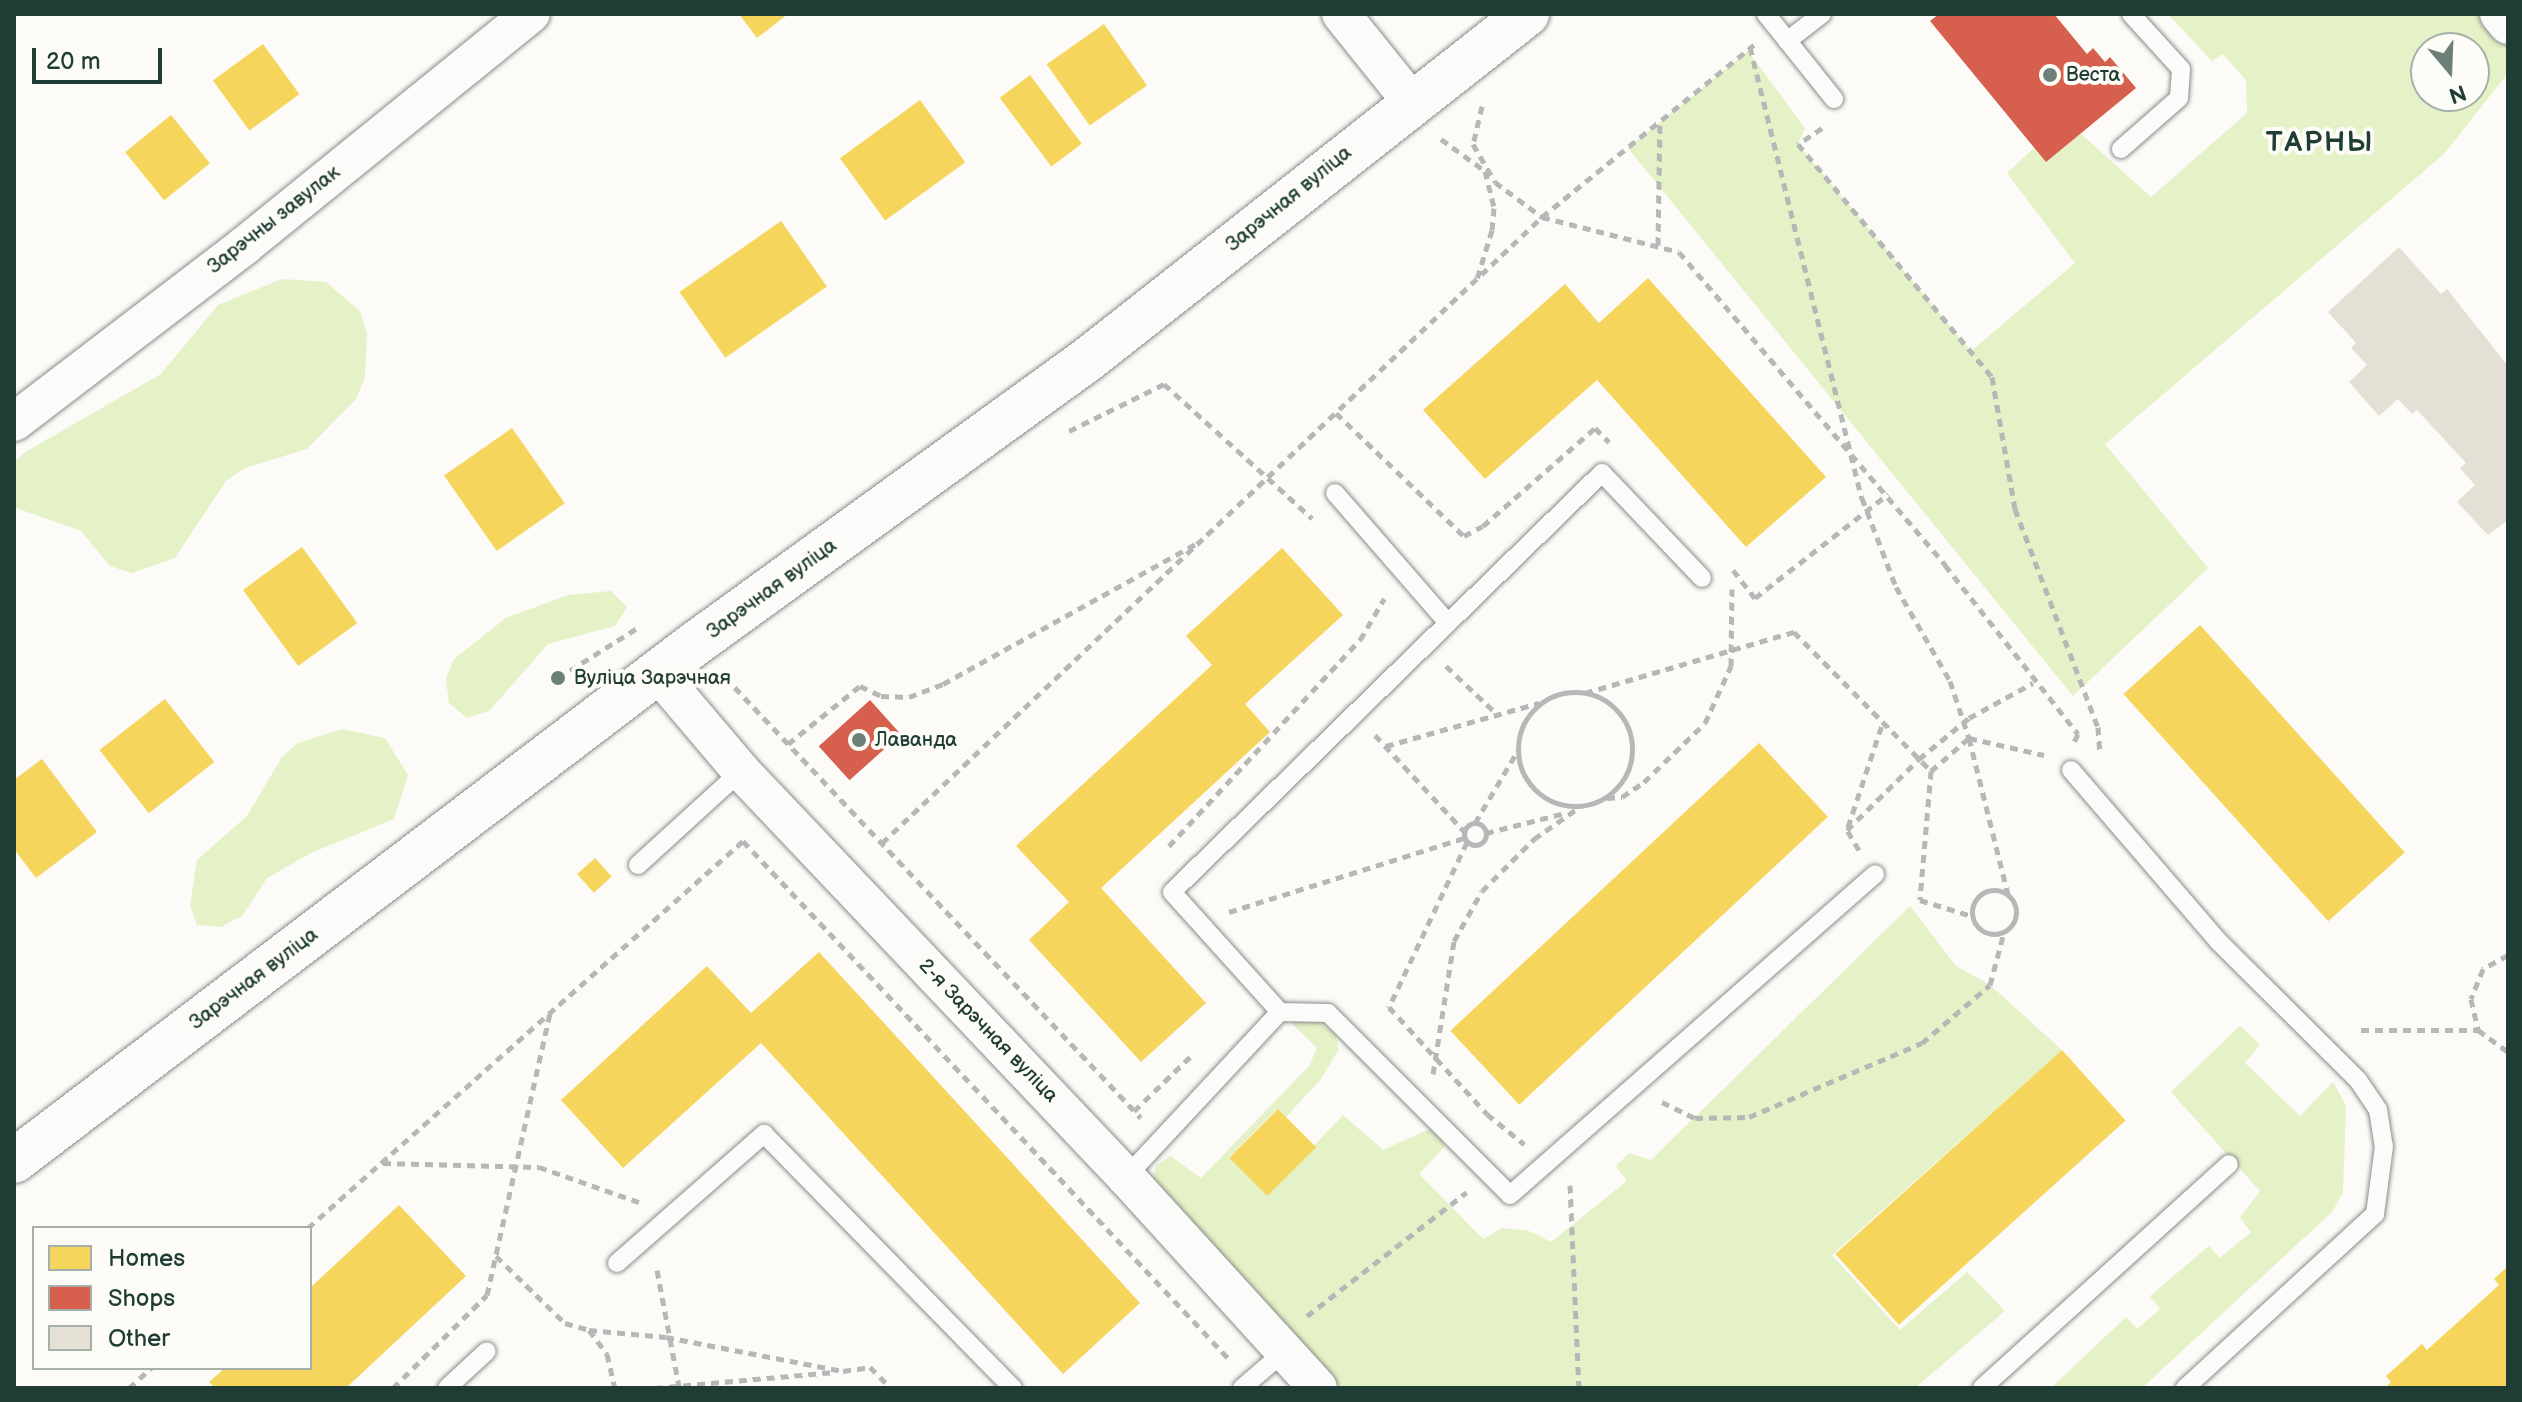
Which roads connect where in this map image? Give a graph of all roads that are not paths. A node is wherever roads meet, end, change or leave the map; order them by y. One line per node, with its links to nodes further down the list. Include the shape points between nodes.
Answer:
1 (531, 14): 13 (street, Зарэчны завулак, via 244,246)
2 (1341, 14): 11 (street)
3 (1527, 14): 11 (street, Зарэчная вуліца)
4 (1766, 14): 9 (lane)
5 (1822, 14): 9 (lane)
6 (2131, 14): 12 (lane, via 2181,69 2179,98)
7 (2499, 14): 8 (street)
8 (2508, 25)
9 (1787, 41): 10 (lane)
10 (1834, 99)
11 (1422, 118): 17 (street, Зарэчная вуліца)
12 (2121, 149)
13 (14, 422)
14 (1335, 493): 16 (lane)
15 (1702, 578): 16 (lane, via 1602,473)
16 (1448, 623): 22 (lane, via 1172,892)
17 (658, 673): 19 (street, 2-я Зарэчная вуліца); 23 (street, Зарэчная вуліца)
18 (2071, 770): 34 (lane, via 2218,941 2358,1080 2378,1110 2384,1146 2375,1214)
19 (741, 771): 20 (lane); 25 (street, 2-я Зарэчная вуліца)
20 (638, 865)
21 (1875, 874): 22 (lane, via 1510,1195 1328,1013)
22 (1280, 1012): 25 (lane)
23 (14, 1161)
24 (2229, 1164): 33 (lane)
25 (1126, 1177): 27 (street, 2-я Зарэчная вуліца)
26 (617, 1263): 30 (lane, via 764,1134)
27 (1280, 1346): 31 (lane); 32 (street, 2-я Зарэчная вуліца)
28 (487, 1351): 29 (lane)
29 (447, 1388)
30 (1013, 1388)
31 (1242, 1388)
32 (1318, 1388)
33 (1982, 1388)
34 (2185, 1388)

